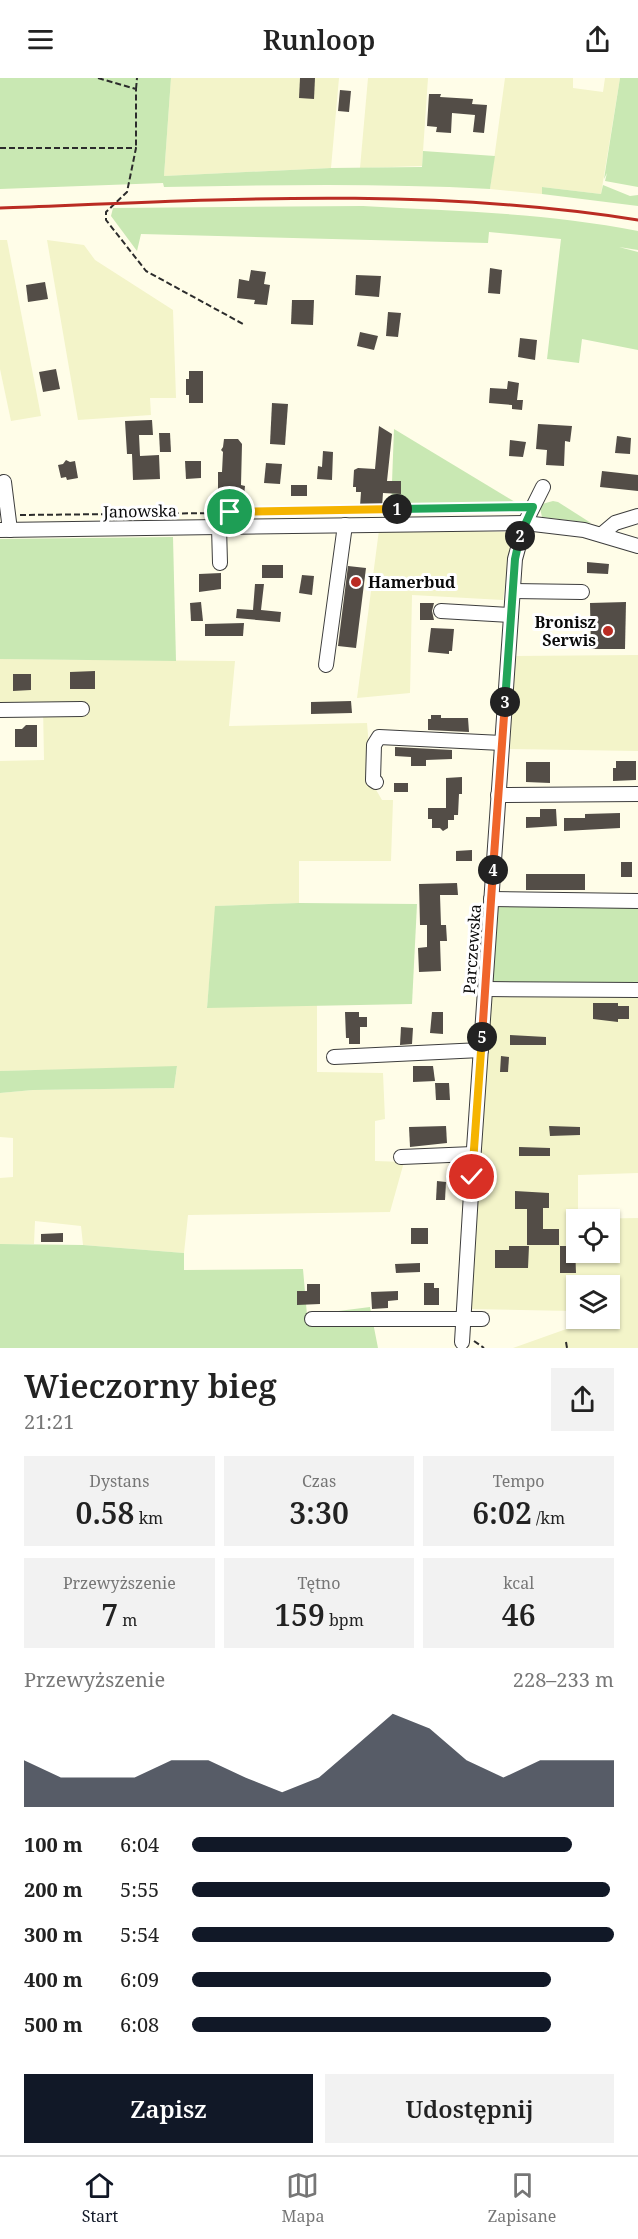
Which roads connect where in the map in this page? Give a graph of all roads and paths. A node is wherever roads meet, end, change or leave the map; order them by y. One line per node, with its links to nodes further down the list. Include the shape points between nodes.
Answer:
1 (98, 78): 3 (path)
2 (138, 78): 3 (path)
3 (136, 89): 5 (path)
4 (0, 148): 5 (path)
5 (136, 148): 6 (path, via 127,192 106,212 106,220 146,270)
6 (243, 324)
7 (4, 482): 10 (street)
8 (543, 487): 9 (street, Parczewska)
9 (533, 507): 10 (path); 12 (street, Parczewska)
10 (9, 515): 15 (street)
11 (638, 516): 16 (street, via 615,523)
12 (525, 523): 13 (street, Janowska); 16 (street, Janowska); 19 (street, Parczewska, via 515,559)
13 (345, 525): 14 (street, Janowska); 23 (street)
14 (219, 527): 15 (street, Janowska); 18 (street)
15 (5, 530)
16 (602, 534): 17 (street, Janowska)
17 (638, 546)
18 (220, 563)
19 (513, 591): 20 (street); 22 (street, Parczewska)
20 (582, 592)
21 (441, 611): 22 (street)
22 (511, 615): 26 (street, Parczewska)
23 (326, 665)
24 (82, 709): 25 (street)
25 (0, 710)
26 (502, 743): 27 (street, via 379,737 374,745); 29 (street, Parczewska)
27 (376, 782)
28 (638, 794): 29 (street)
29 (498, 795): 30 (street, Parczewska)
30 (491, 899): 31 (street); 32 (street, Parczewska)
31 (638, 901)
32 (486, 989): 33 (street); 34 (street, Parczewska)
33 (638, 990)
34 (481, 1050): 35 (street); 36 (street, Parczewska)
35 (334, 1057)
36 (473, 1155): 37 (street); 38 (street, Parczewska, via 469,1328)
37 (400, 1157)
38 (312, 1319)
39 (566, 1342): 40 (path)
40 (567, 1348)

